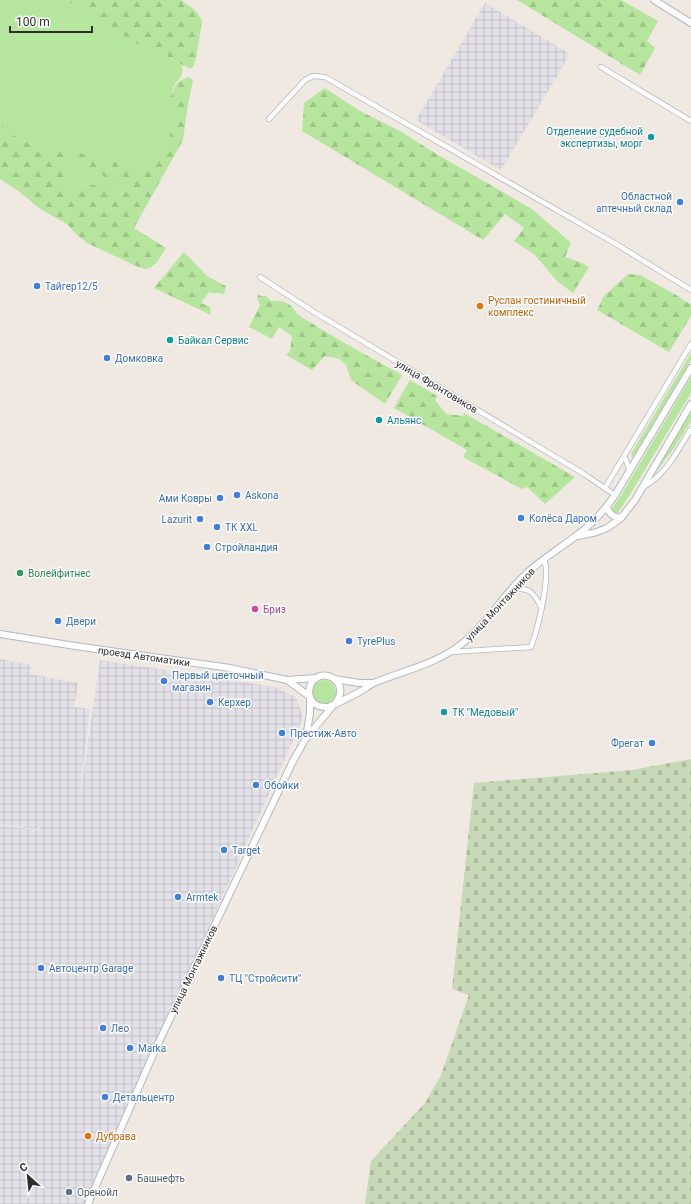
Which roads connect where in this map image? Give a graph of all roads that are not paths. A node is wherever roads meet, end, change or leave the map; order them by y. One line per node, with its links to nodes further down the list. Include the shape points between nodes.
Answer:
1 (654, 0): 2 (main road)
2 (691, 23)
3 (601, 67): 5 (street)
4 (269, 118): 7 (street, via 305,80 313,76 325,77 616,244)
5 (691, 121)
6 (260, 277): 15 (street, улица Фронтовиков)
7 (691, 290)
8 (691, 344): 12 (street)
9 (691, 369): 13 (main road, улица Монтажников)
10 (691, 404): 14 (main road, улица Монтажников)
11 (691, 429): 14 (street, via 665,469 651,483)
12 (624, 458): 13 (street); 15 (street)
13 (630, 471): 16 (main road, улица Монтажников)
14 (642, 487): 18 (main road, улица Монтажников)
15 (605, 488): 16 (street, улица Фронтовиков)
16 (615, 495): 17 (main road, улица Монтажников)
17 (607, 506): 18 (main road, via 611,515); 19 (main road, улица Монтажников)
18 (621, 518): 19 (main road, улица Монтажников, via 597,532)
19 (576, 536): 20 (main road, улица Монтажников)
20 (544, 559): 21 (main road, улица Монтажников); 22 (street, via 547,570)
21 (511, 589): 22 (street, via 522,588 532,593); 24 (main road, улица Монтажников, via 476,631)
22 (542, 608): 24 (street, via 531,647)
23 (0, 634): 27 (main road, проезд Автоматики, via 230,668)
24 (451, 652): 28 (main road, улица Монтажников)
25 (316, 678): 26 (main road, via 325,676); 27 (main road, проезд Автоматики); 29 (main road, via 310,686)
26 (334, 679): 28 (main road, улица Монтажников, via 358,684); 30 (main road, via 341,691 340,698)
27 (287, 680): 29 (main road, проезд Автоматики)
28 (374, 683): 30 (main road, улица Монтажников)
29 (310, 698): 30 (main road, via 313,703 323,708); 31 (main road, улица Монтажников)
30 (334, 704): 31 (main road, улица Монтажников)
31 (306, 738): 32 (main road, улица Монтажников, via 156,1048)
32 (88, 1204)

